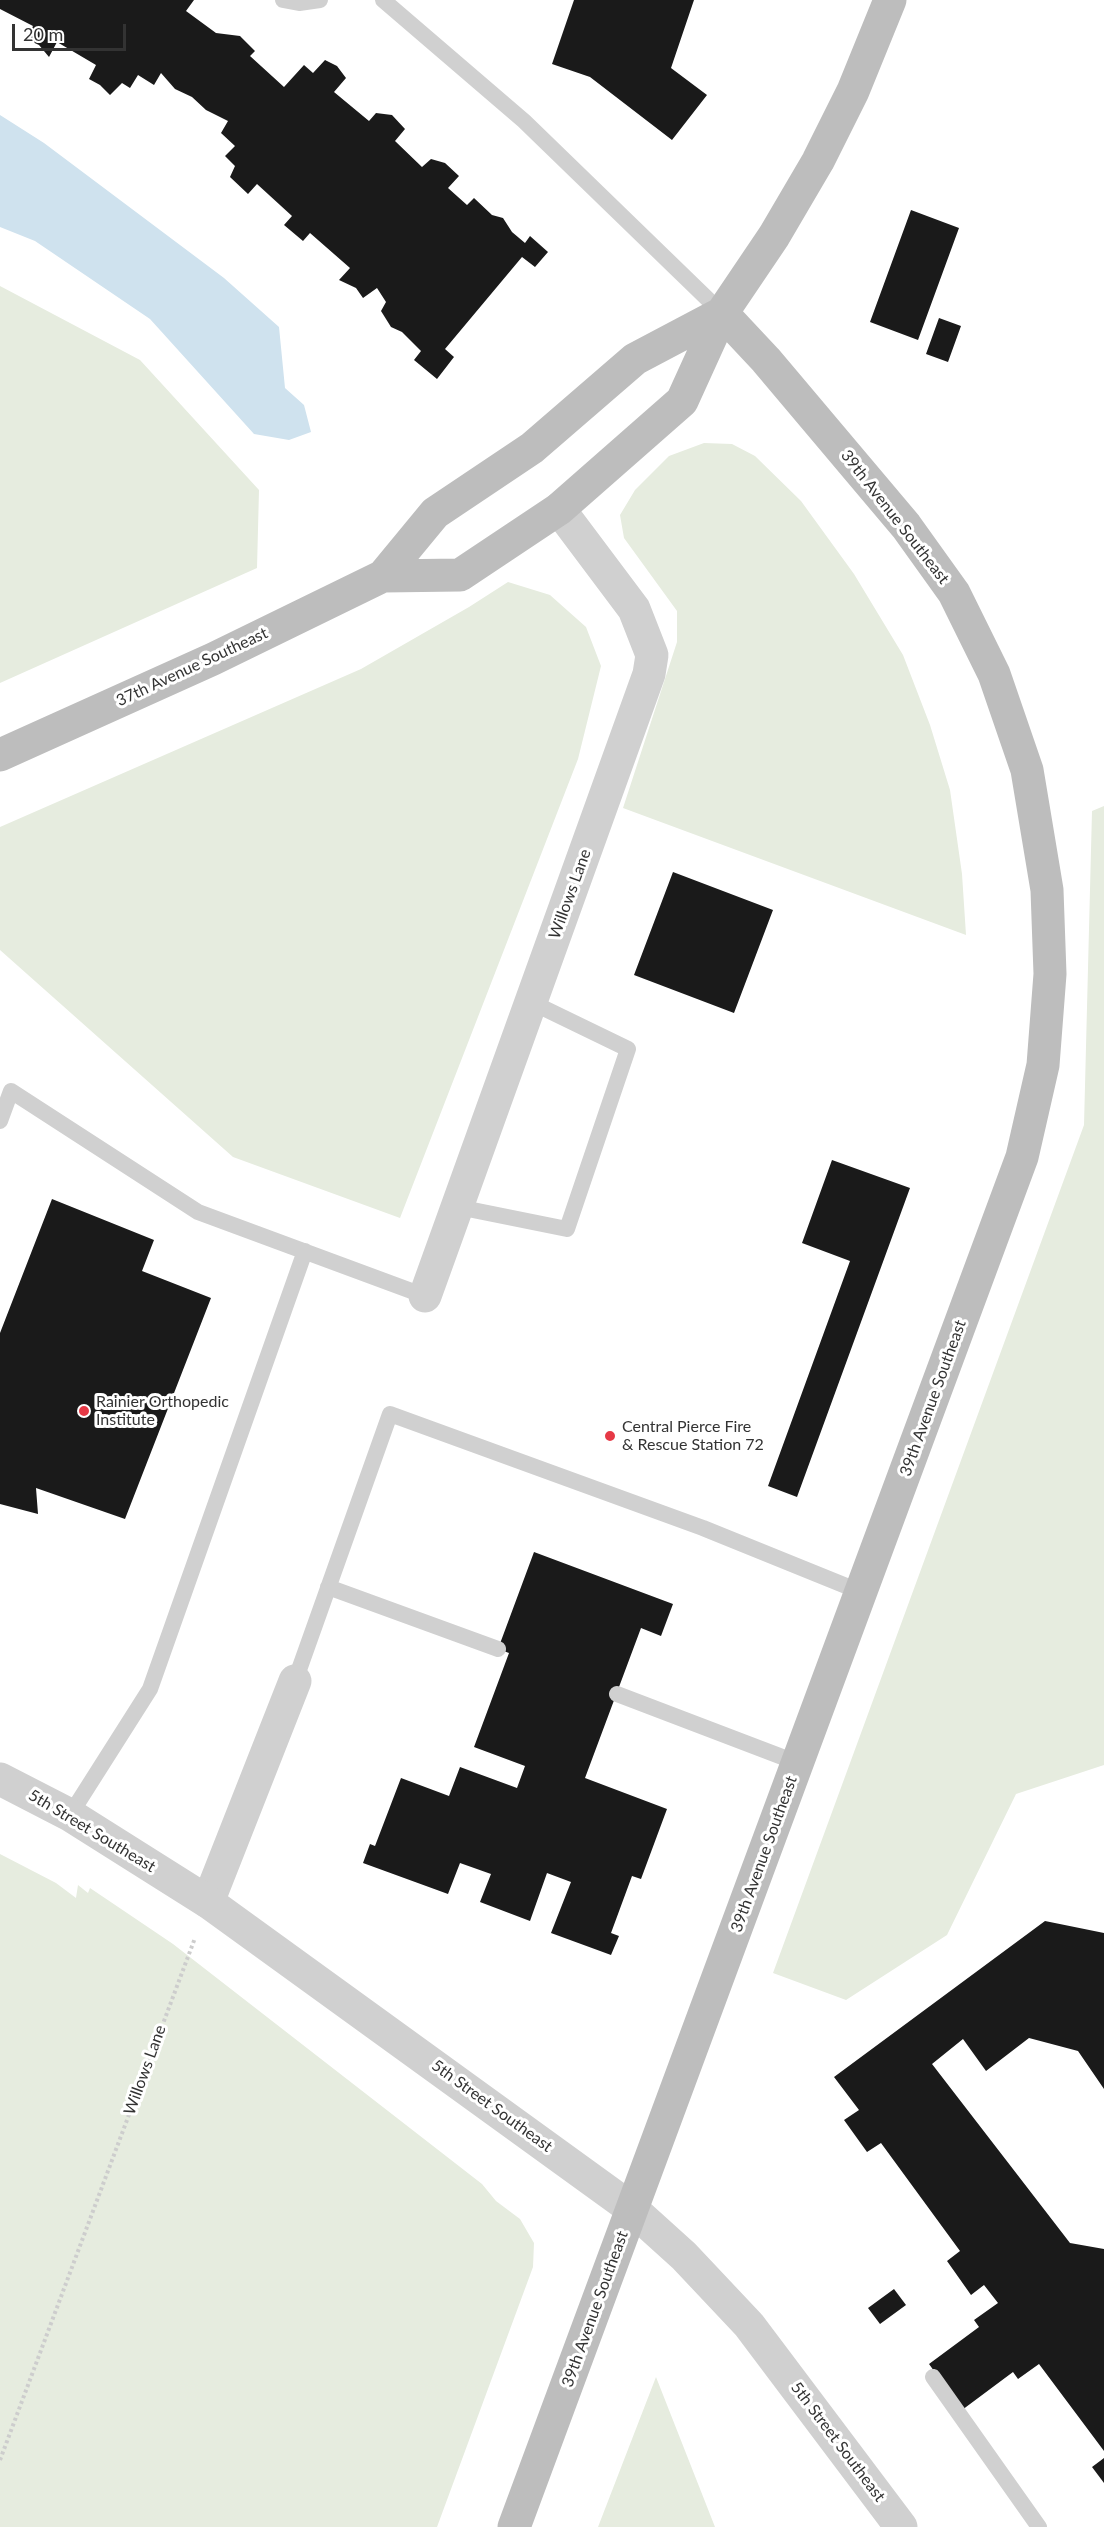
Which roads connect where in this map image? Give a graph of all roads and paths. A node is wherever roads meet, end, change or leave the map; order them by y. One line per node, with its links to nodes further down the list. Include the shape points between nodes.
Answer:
1 (283, 0): 2 (lane)
2 (320, 0)
3 (383, 0): 5 (lane, via 525,121)
4 (890, 0): 5 (main road, via 853,91 818,161)
5 (722, 313): 6 (main road, via 682,400); 7 (main road, 37th Avenue Southeast, via 635,359 532,448 435,513); 15 (main road, 39th Avenue Southeast, via 906,526 954,593 994,674 1027,770 1047,890 1050,974 1043,1065 1022,1157)
6 (559, 509): 7 (main road, 37th Avenue Southeast, via 460,575); 9 (street, Willows Lane, via 634,609 652,655 650,674)
7 (383, 576): 8 (main road, 37th Avenue Southeast, via 213,659)
8 (0, 755)
9 (531, 1002): 11 (street, Willows Lane); 11 (lane, via 628,1048 567,1229)
10 (0, 1121): 12 (lane, via 11,1091 198,1212)
11 (458, 1206): 13 (street, Willows Lane)
12 (305, 1251): 13 (lane); 21 (lane, via 150,1689)
13 (425, 1296)
14 (328, 1587): 15 (lane, via 390,1414 703,1528); 16 (lane); 17 (lane)
15 (861, 1593): 19 (main road, 39th Avenue Southeast)
16 (498, 1649)
17 (295, 1681): 22 (street)
18 (617, 1694): 19 (lane)
19 (798, 1763): 23 (main road, 39th Avenue Southeast)
20 (0, 1779): 21 (street, 5th Street Southeast)
21 (70, 1815): 22 (street, 5th Street Southeast)
22 (208, 1902): 23 (street, 5th Street Southeast); 25 (path, Willows Lane)
23 (632, 2209): 26 (main road, 39th Avenue Southeast); 27 (street, 5th Street Southeast, via 684,2256 749,2325)
24 (933, 2377): 28 (lane)
25 (0, 2460)
26 (514, 2527)
27 (901, 2527)
28 (1039, 2527)

